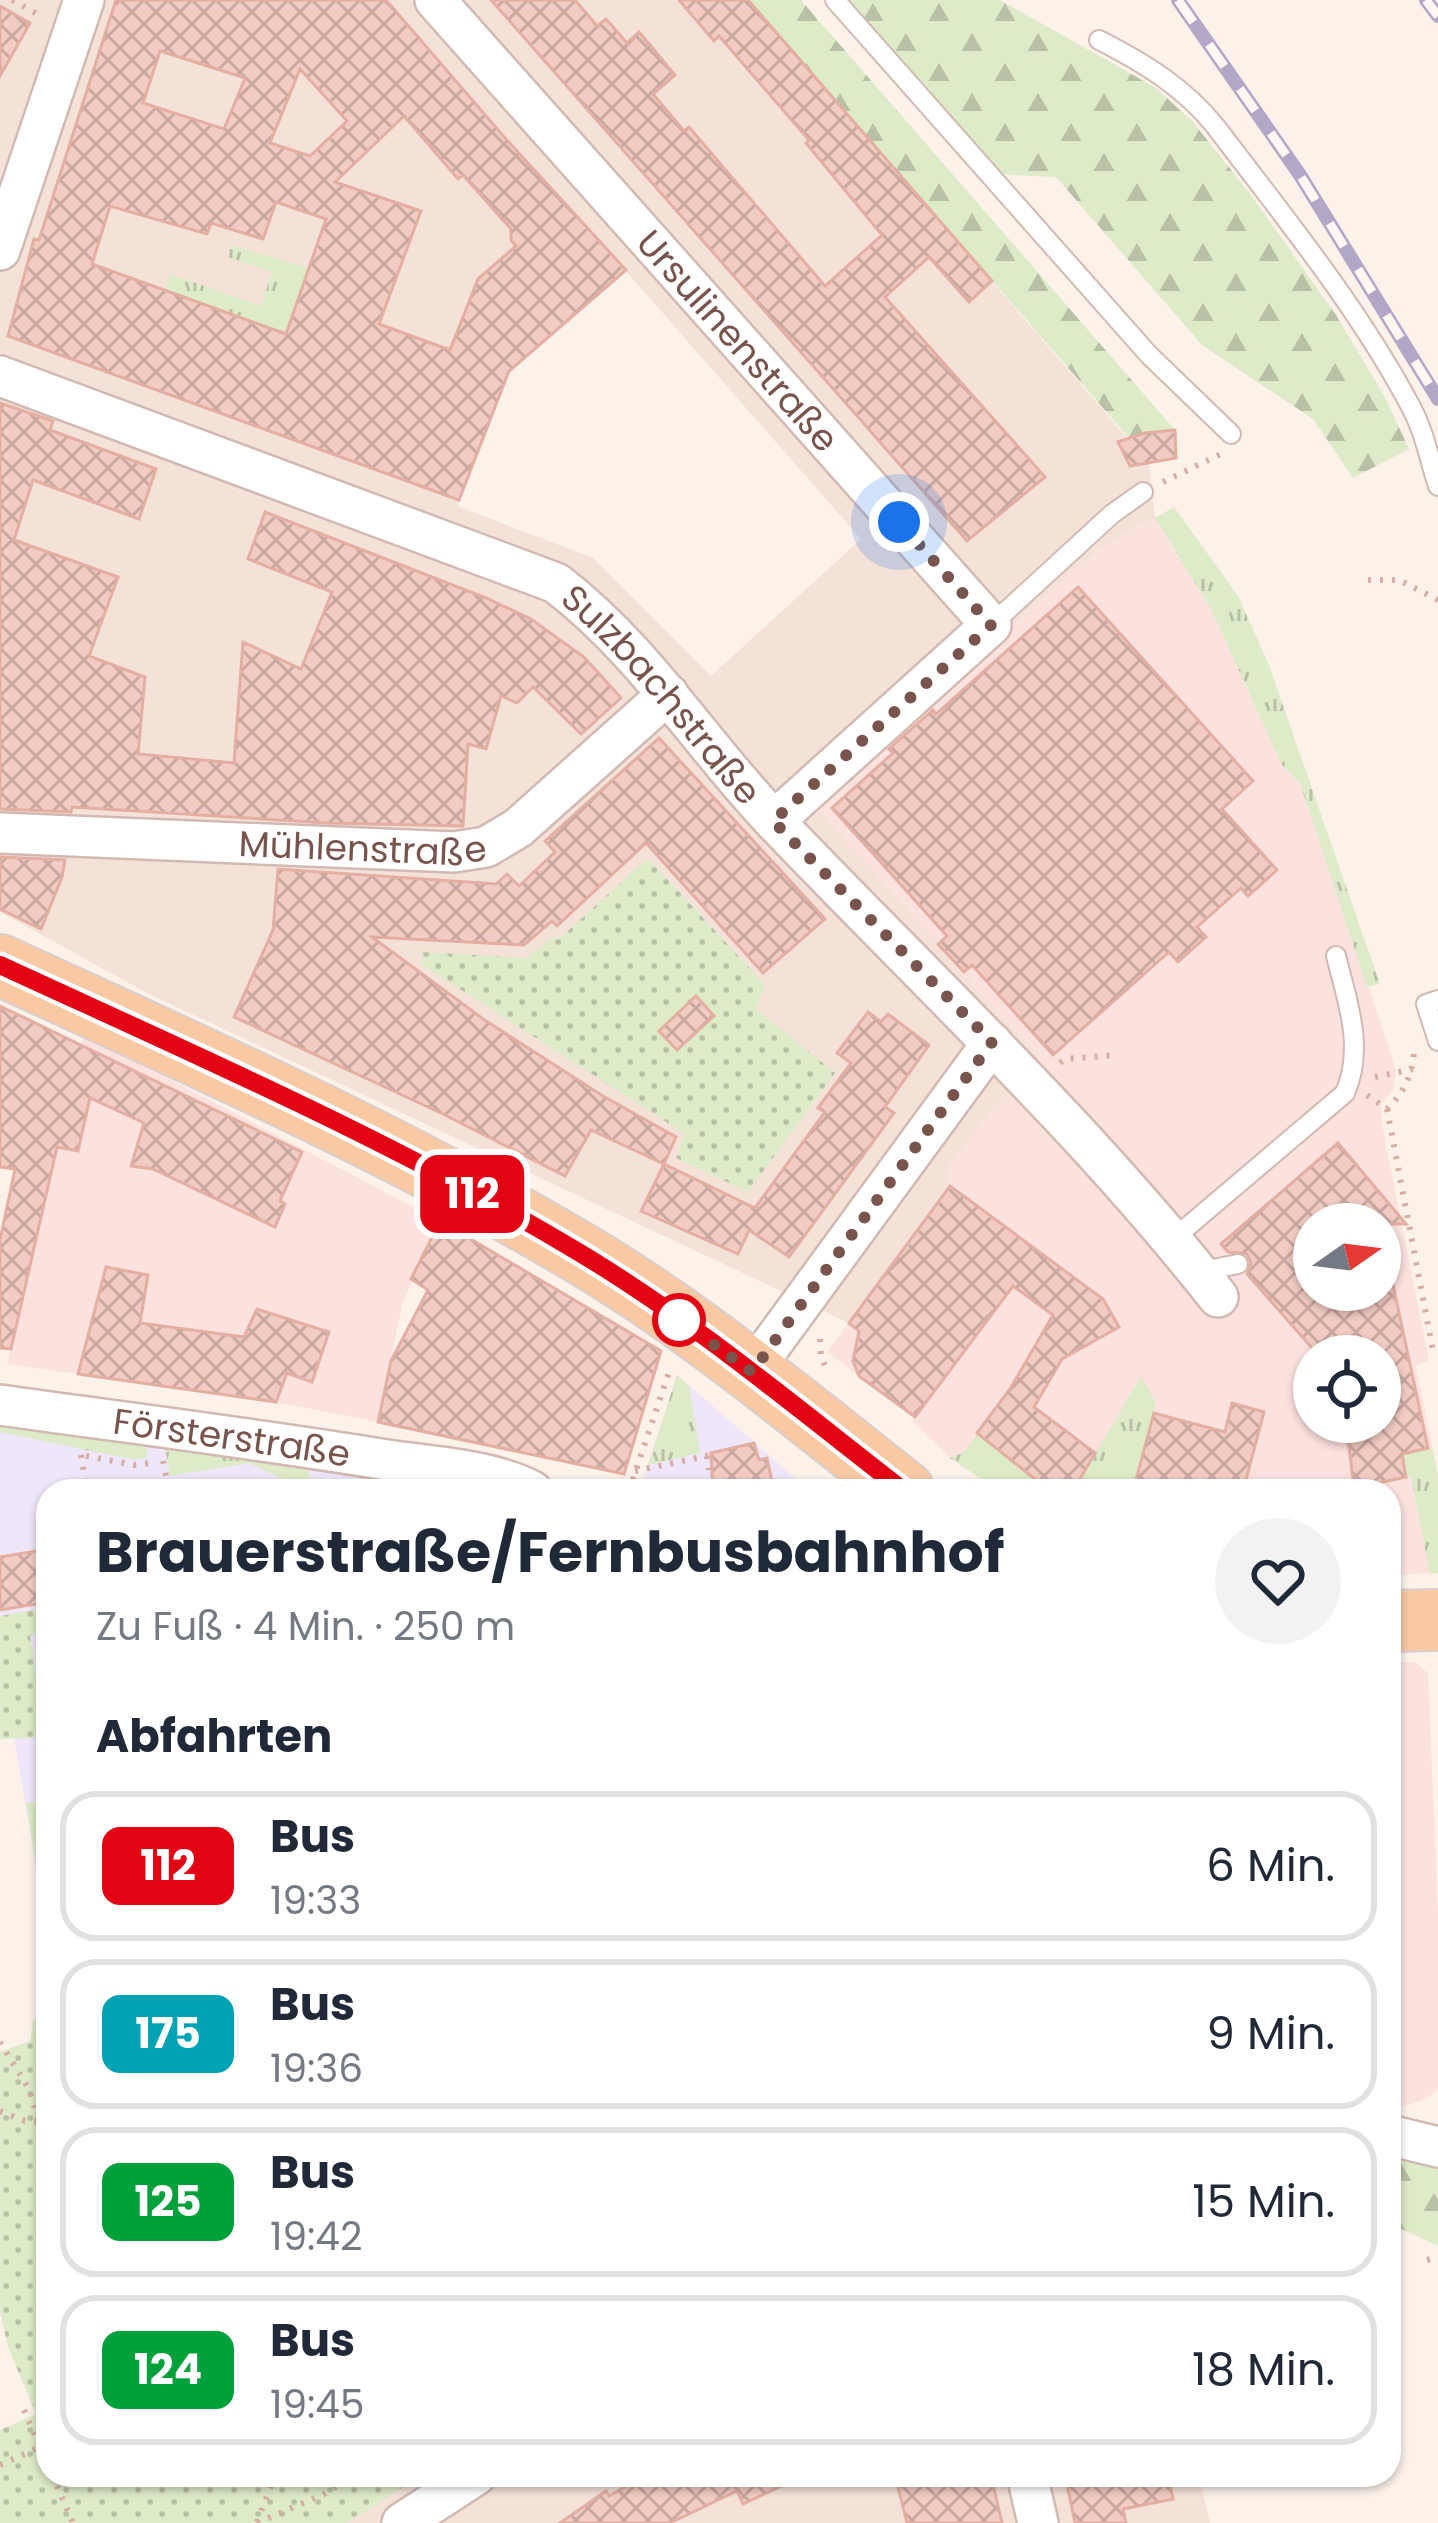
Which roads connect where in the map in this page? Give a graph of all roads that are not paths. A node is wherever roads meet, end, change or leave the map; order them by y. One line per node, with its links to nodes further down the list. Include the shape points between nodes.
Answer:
1 (84, 0): 5 (street)
2 (436, 0): 10 (street, Ursulinenstraße)
3 (835, 0): 7 (lane)
4 (1099, 40): 8 (lane, via 1172,82 1216,127 1368,336 1412,408)
5 (0, 250)
6 (0, 376): 11 (street, Sulzbachstraße, via 556,584 628,645)
7 (1231, 442)
8 (1438, 486)
9 (1143, 492): 10 (lane)
10 (991, 625): 12 (street)
11 (668, 694): 12 (street, Sulzbachstraße); 13 (street, Mühlenstraße, via 486,848)
12 (773, 821): 18 (street, Sulzbachstraße)
13 (0, 833)
14 (1336, 956): 19 (lane, via 1354,1032 1345,1093)
15 (0, 964): 21 (main road, via 526,1223)
16 (1432, 1002): 17 (lane)
17 (1438, 1041)
18 (992, 1042): 19 (street, Sulzbachstraße); 21 (street)
19 (1173, 1239): 20 (street, Sulzbachstraße)
20 (1218, 1277)
21 (752, 1372): 24 (main road)
22 (0, 1405): 23 (street, Försterstraße)
23 (500, 1479)
24 (889, 1479)
25 (1438, 1620): 26 (main road)
26 (1401, 1621)
27 (1401, 2138): 28 (street)
28 (1438, 2146)
29 (458, 2487): 31 (street)
30 (1030, 2487): 32 (street)
31 (402, 2523)
32 (1038, 2523)

